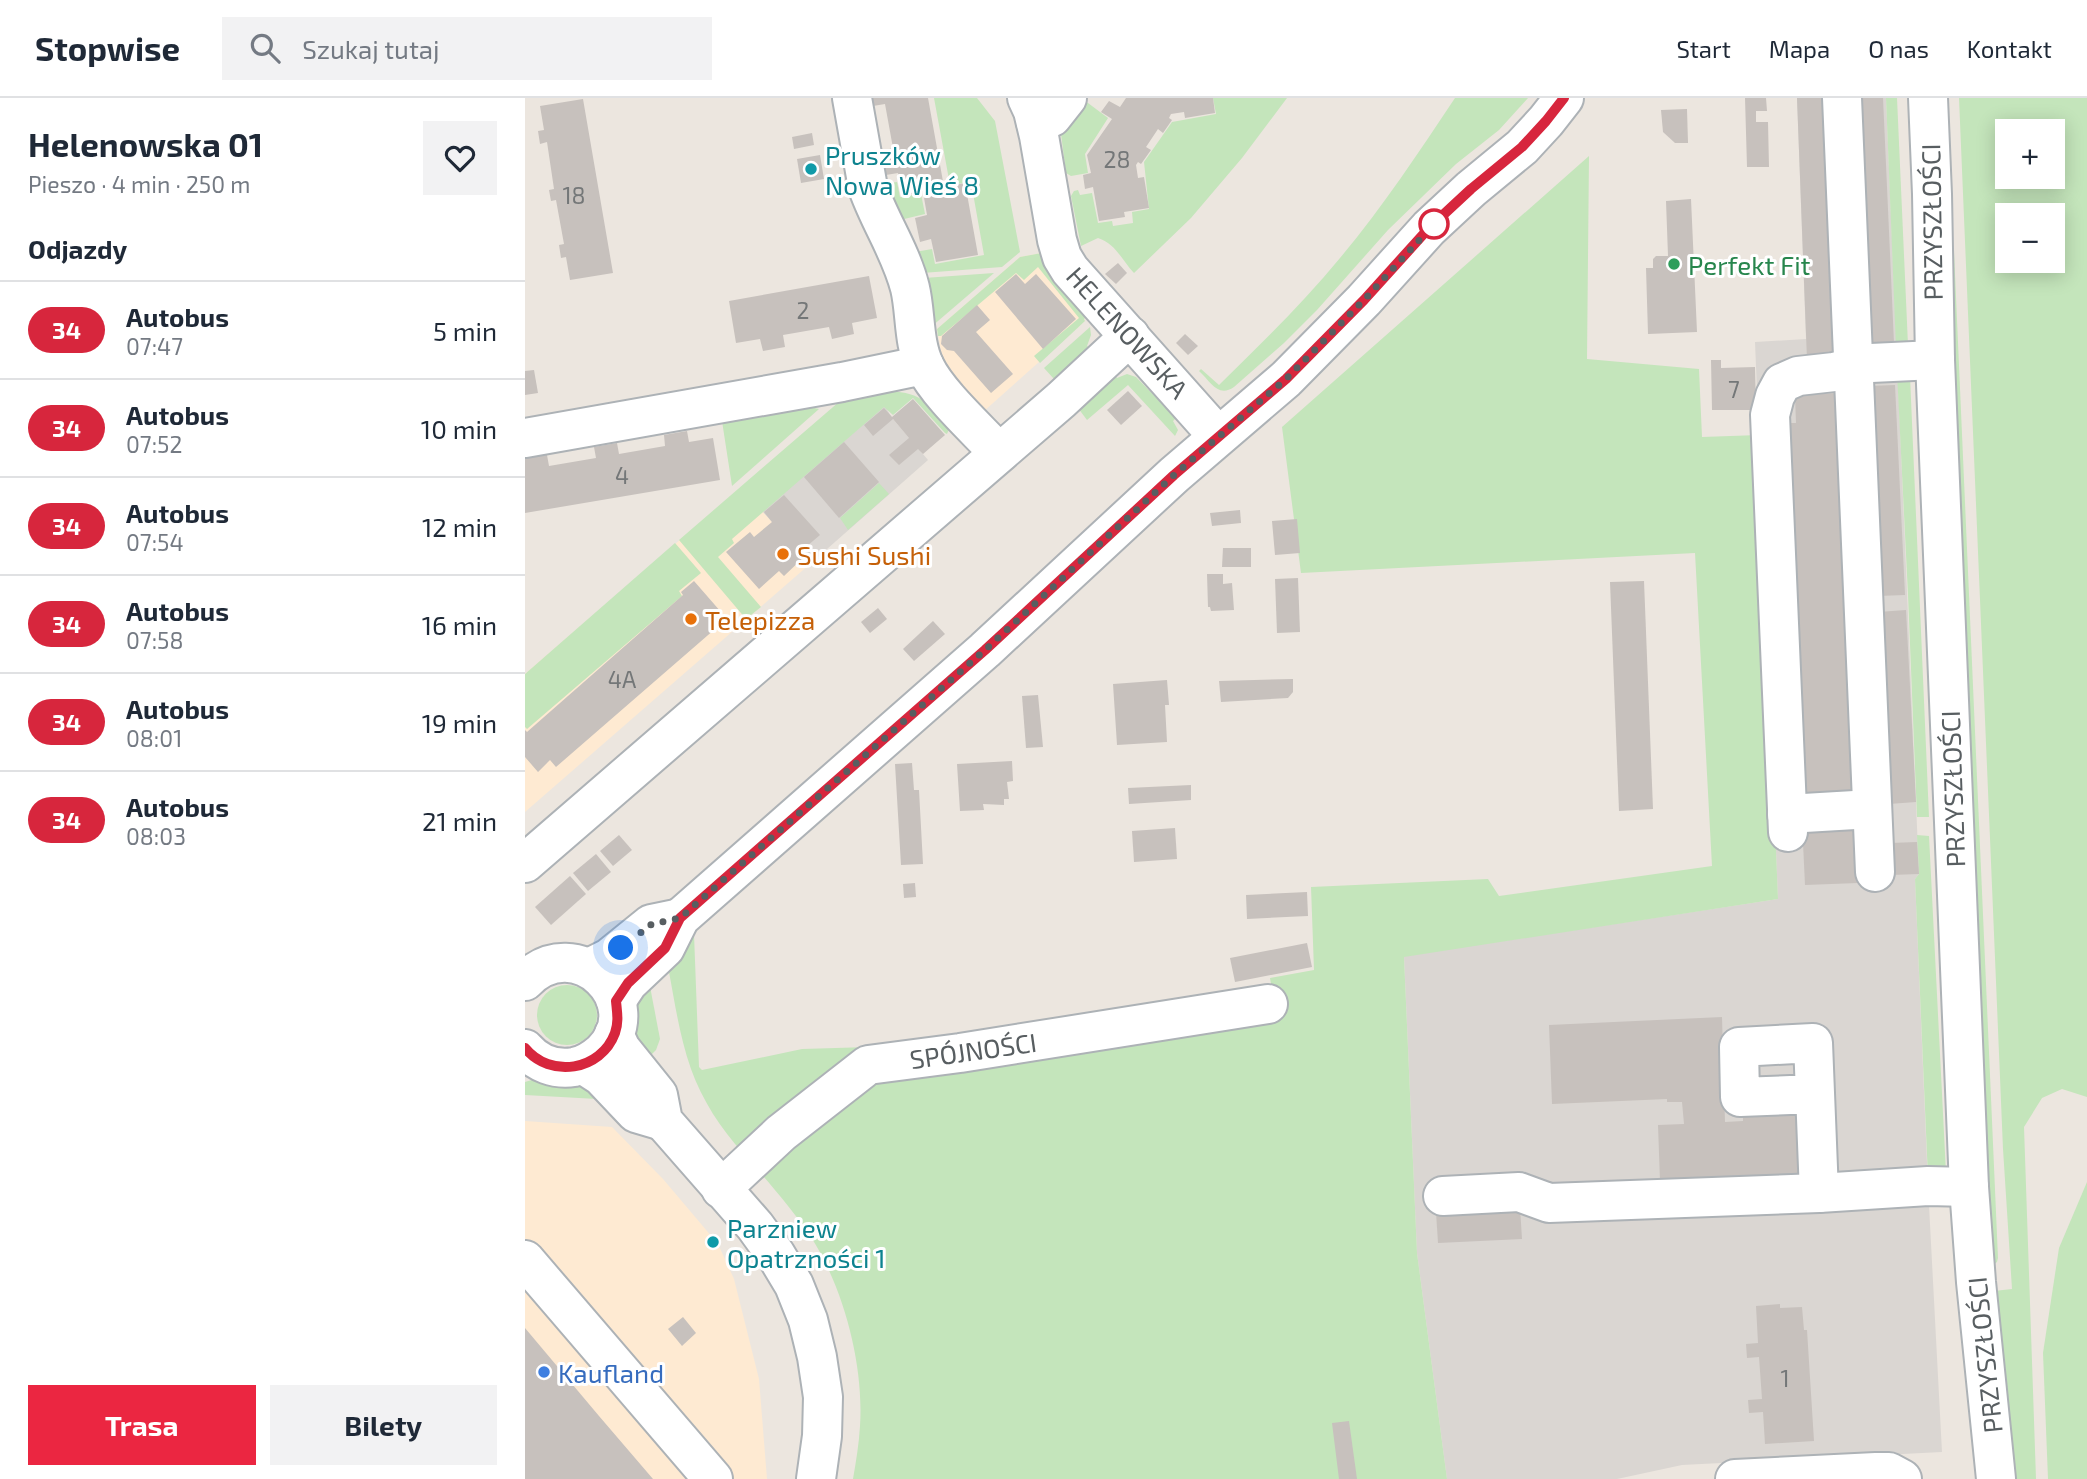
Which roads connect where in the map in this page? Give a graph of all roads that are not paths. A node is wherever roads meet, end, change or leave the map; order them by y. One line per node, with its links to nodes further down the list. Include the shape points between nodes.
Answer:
1 (852, 98): 9 (street, via 868,188 907,279)
2 (1067, 98): 6 (street, via 1052,117)
3 (1564, 98): 11 (street, via 1522,147 1429,228 1286,379)
4 (1842, 98): 10 (street)
5 (1928, 98): 8 (street, PRZYSZŁOŚCI)
6 (1032, 110): 7 (street, HELENOWSKA, via 1062,257)
7 (1130, 336): 11 (street, HELENOWSKA); 13 (street)
8 (1935, 360): 10 (street); 26 (street, PRZYSZŁOŚCI)
9 (924, 365): 12 (street); 13 (street)
10 (1852, 367): 14 (street); 14 (street, via 1782,383 1770,415 1787,823)
11 (1218, 436): 17 (street, via 985,650)
12 (525, 438)
13 (999, 453): 15 (street)
14 (1873, 809): 16 (street)
15 (525, 863)
16 (1875, 872)
17 (680, 918): 18 (street, via 652,924); 21 (street, via 665,948 628,983)
18 (589, 968): 19 (street, via 562,962); 21 (street, via 606,982)
19 (525, 981)
20 (1268, 1004): 27 (street, SPÓJNOŚCI, via 868,1065 781,1133)
21 (615, 1017): 23 (street, via 607,1047); 25 (street, via 621,1049 658,1095)
22 (530, 1060): 23 (street, via 557,1067)
23 (583, 1065): 25 (street, via 601,1076 636,1113)
24 (1815, 1094): 28 (street)
25 (663, 1121): 27 (street)
26 (1969, 1186): 28 (street); 35 (street, PRZYSZŁOŚCI)
27 (721, 1189): 32 (street, via 776,1255 808,1320 823,1397)
28 (1819, 1193): 29 (street, via 1549,1203 1519,1192)
29 (1443, 1196)
30 (525, 1260): 31 (street)
31 (713, 1479)
32 (816, 1479)
33 (1735, 1479): 34 (street, via 1889,1472)
34 (1902, 1479)
35 (1996, 1479)

